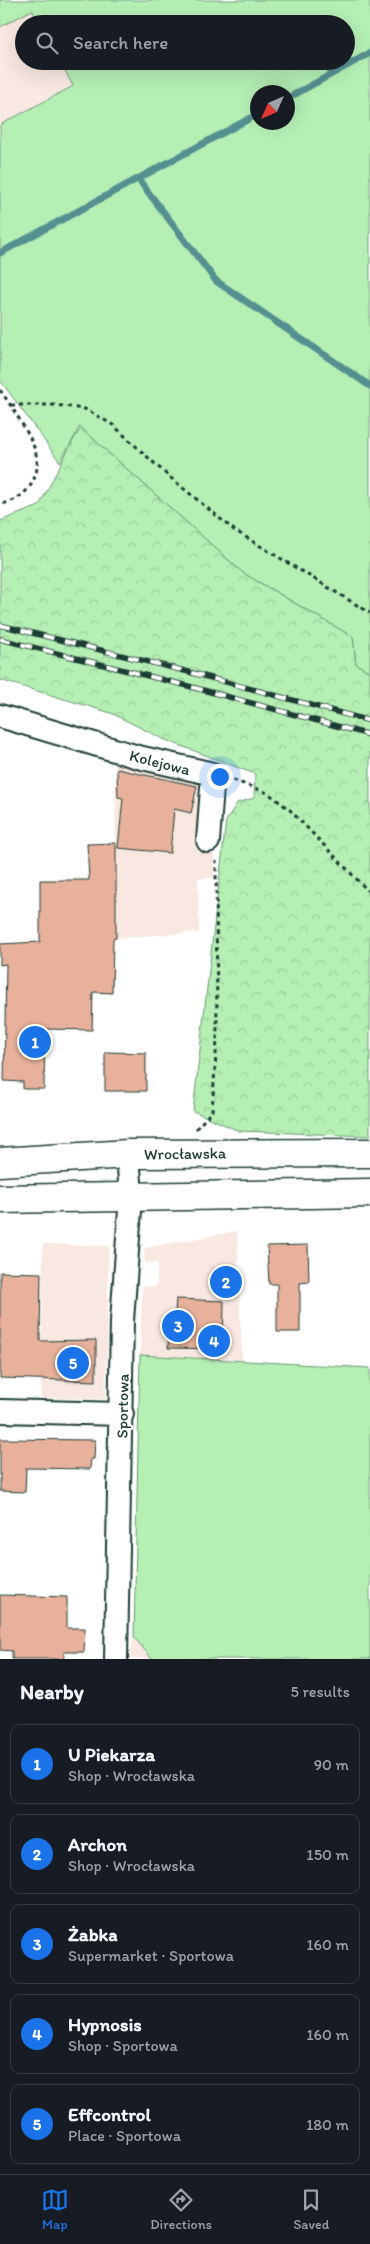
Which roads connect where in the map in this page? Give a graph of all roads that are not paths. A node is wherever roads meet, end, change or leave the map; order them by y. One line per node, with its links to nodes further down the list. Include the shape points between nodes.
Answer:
1 (0, 716): 2 (street, Kolejowa, via 138,757 214,774)
2 (208, 841)
3 (370, 1153): 4 (main road, Wrocławska)
4 (128, 1154): 5 (main road, Wrocławska); 7 (street, Sportowa)
5 (0, 1162)
6 (370, 1193): 7 (main road)
7 (131, 1196): 8 (main road); 10 (street, Sportowa, via 122,1322)
8 (0, 1199)
9 (0, 1411): 10 (street)
10 (122, 1414): 11 (street, Sportowa)
11 (116, 1659)

